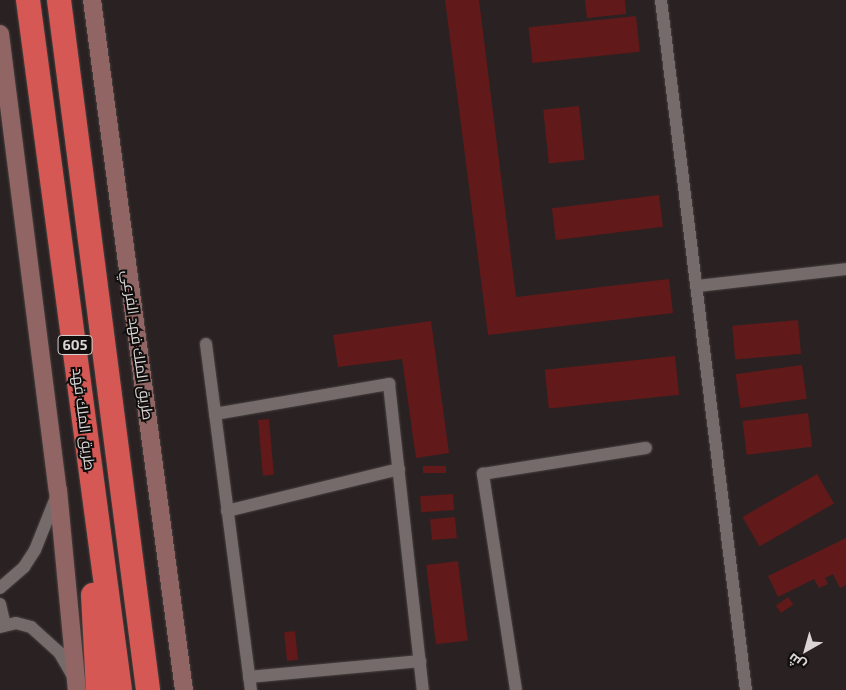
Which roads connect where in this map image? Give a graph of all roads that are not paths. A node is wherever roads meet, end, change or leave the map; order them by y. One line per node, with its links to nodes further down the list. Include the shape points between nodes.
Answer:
1 (28, 0): 10 (highway, طريق الملك فهد / 605)
2 (58, 0): 13 (highway, طريق الملك فهد / 605)
3 (92, 0): 26 (main road, طريق الملك فهد الفرعي)
4 (662, 0): 7 (street)
5 (0, 34): 14 (main road)
6 (846, 269): 7 (street)
7 (697, 286): 30 (street)
8 (206, 344): 9 (street)
9 (215, 414): 12 (street, via 389,384); 15 (street)
10 (85, 426): 22 (highway); 23 (highway, طريق الملك فهد / 605)
11 (646, 448): 29 (street, via 483,474)
12 (399, 469): 15 (street); 19 (street)
13 (121, 470): 24 (highway, طريق الملك فهد / 605); 25 (highway)
14 (58, 490): 16 (street, via 35,550 24,567); 21 (main road)
15 (228, 511): 20 (street)
16 (0, 588)
17 (0, 604): 18 (street)
18 (2, 626): 21 (street, via 16,623 31,626 46,638)
19 (420, 661): 20 (street); 28 (street)
20 (249, 677): 27 (street)
21 (76, 685)
22 (98, 690)
23 (120, 690)
24 (148, 690)
25 (159, 690)
26 (184, 690)
27 (251, 690)
28 (423, 690)
29 (516, 690)
30 (746, 690)

